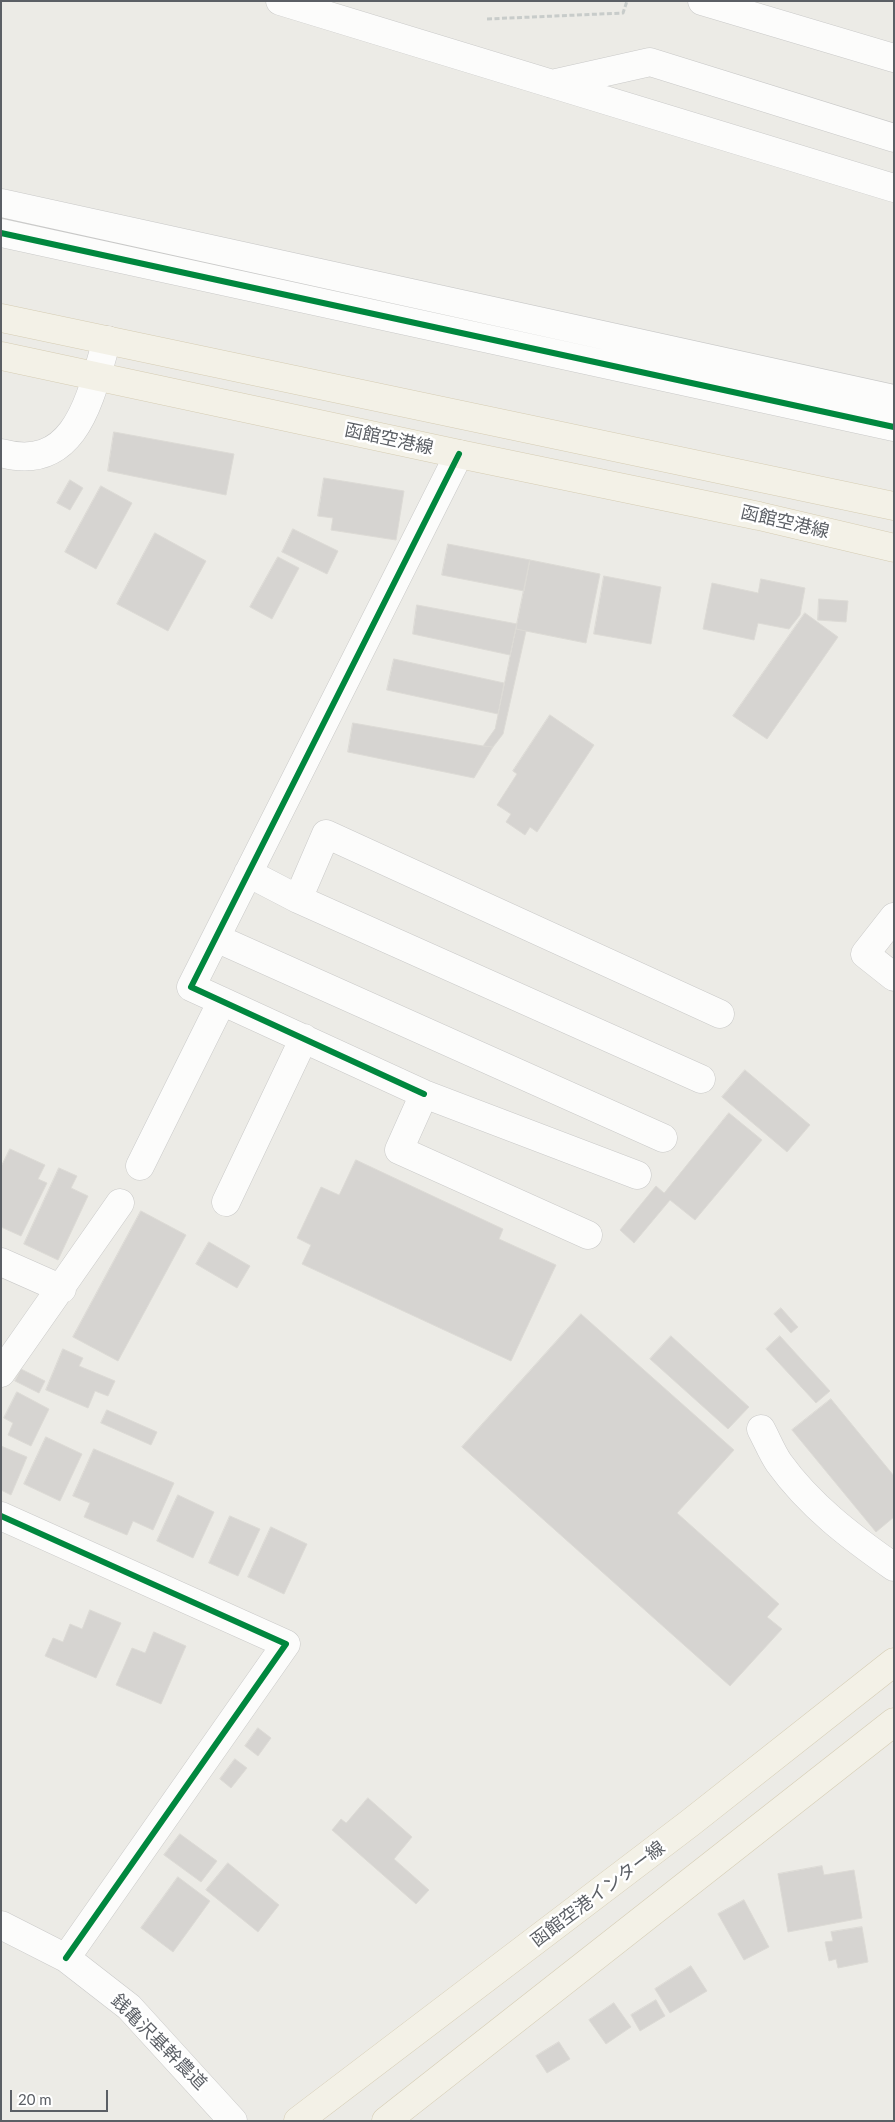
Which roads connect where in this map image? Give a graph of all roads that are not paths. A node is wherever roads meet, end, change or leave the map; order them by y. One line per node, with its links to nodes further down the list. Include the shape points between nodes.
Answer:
1 (280, 1): 3 (street)
2 (702, 1): 4 (street)
3 (320, 8): 5 (street)
4 (894, 58)
5 (551, 85): 6 (street, via 650,62); 7 (street)
6 (894, 138)
7 (894, 188)
8 (1, 203): 14 (street)
9 (1, 233): 15 (street)
10 (1, 318): 11 (main road, 函館空港線)
11 (107, 340): 13 (street); 18 (main road, 函館空港線)
12 (1, 356): 13 (main road, 函館空港線)
13 (96, 376): 16 (street, via 87,409 73,432 55,448 34,456); 17 (main road, 函館空港線)
14 (894, 398)
15 (894, 428)
16 (1, 453)
17 (458, 454): 19 (main road, 函館空港線, via 760,516); 20 (street)
18 (894, 506)
19 (894, 548)
20 (248, 873): 21 (street); 23 (street)
21 (298, 899): 26 (street, via 326,834); 28 (street)
22 (894, 917): 24 (street, via 866,954)
23 (216, 938): 25 (street, via 191,987); 30 (street)
24 (894, 977)
25 (222, 1001): 27 (street); 31 (street)
26 (720, 1014)
27 (304, 1038): 29 (street); 33 (street)
28 (701, 1079)
29 (424, 1094): 32 (street); 35 (street, via 399,1150)
30 (663, 1138)
31 (140, 1166)
32 (636, 1175)
33 (226, 1202)
34 (120, 1203): 37 (street)
35 (588, 1235)
36 (1, 1262): 37 (street)
37 (62, 1288): 38 (street)
38 (1, 1374)
39 (761, 1429): 41 (street, via 778,1462 805,1494 830,1520)
40 (1, 1516): 45 (street, via 286,1644)
41 (894, 1568)
42 (894, 1662): 47 (main road, 函館空港インター線, via 690,1823)
43 (894, 1722): 48 (main road)
44 (1, 1925): 45 (street, 銭亀沢基幹農道)
45 (66, 1958): 46 (street, 銭亀沢基幹農道, via 129,2007)
46 (233, 2121)
47 (298, 2121)
48 (386, 2121)

